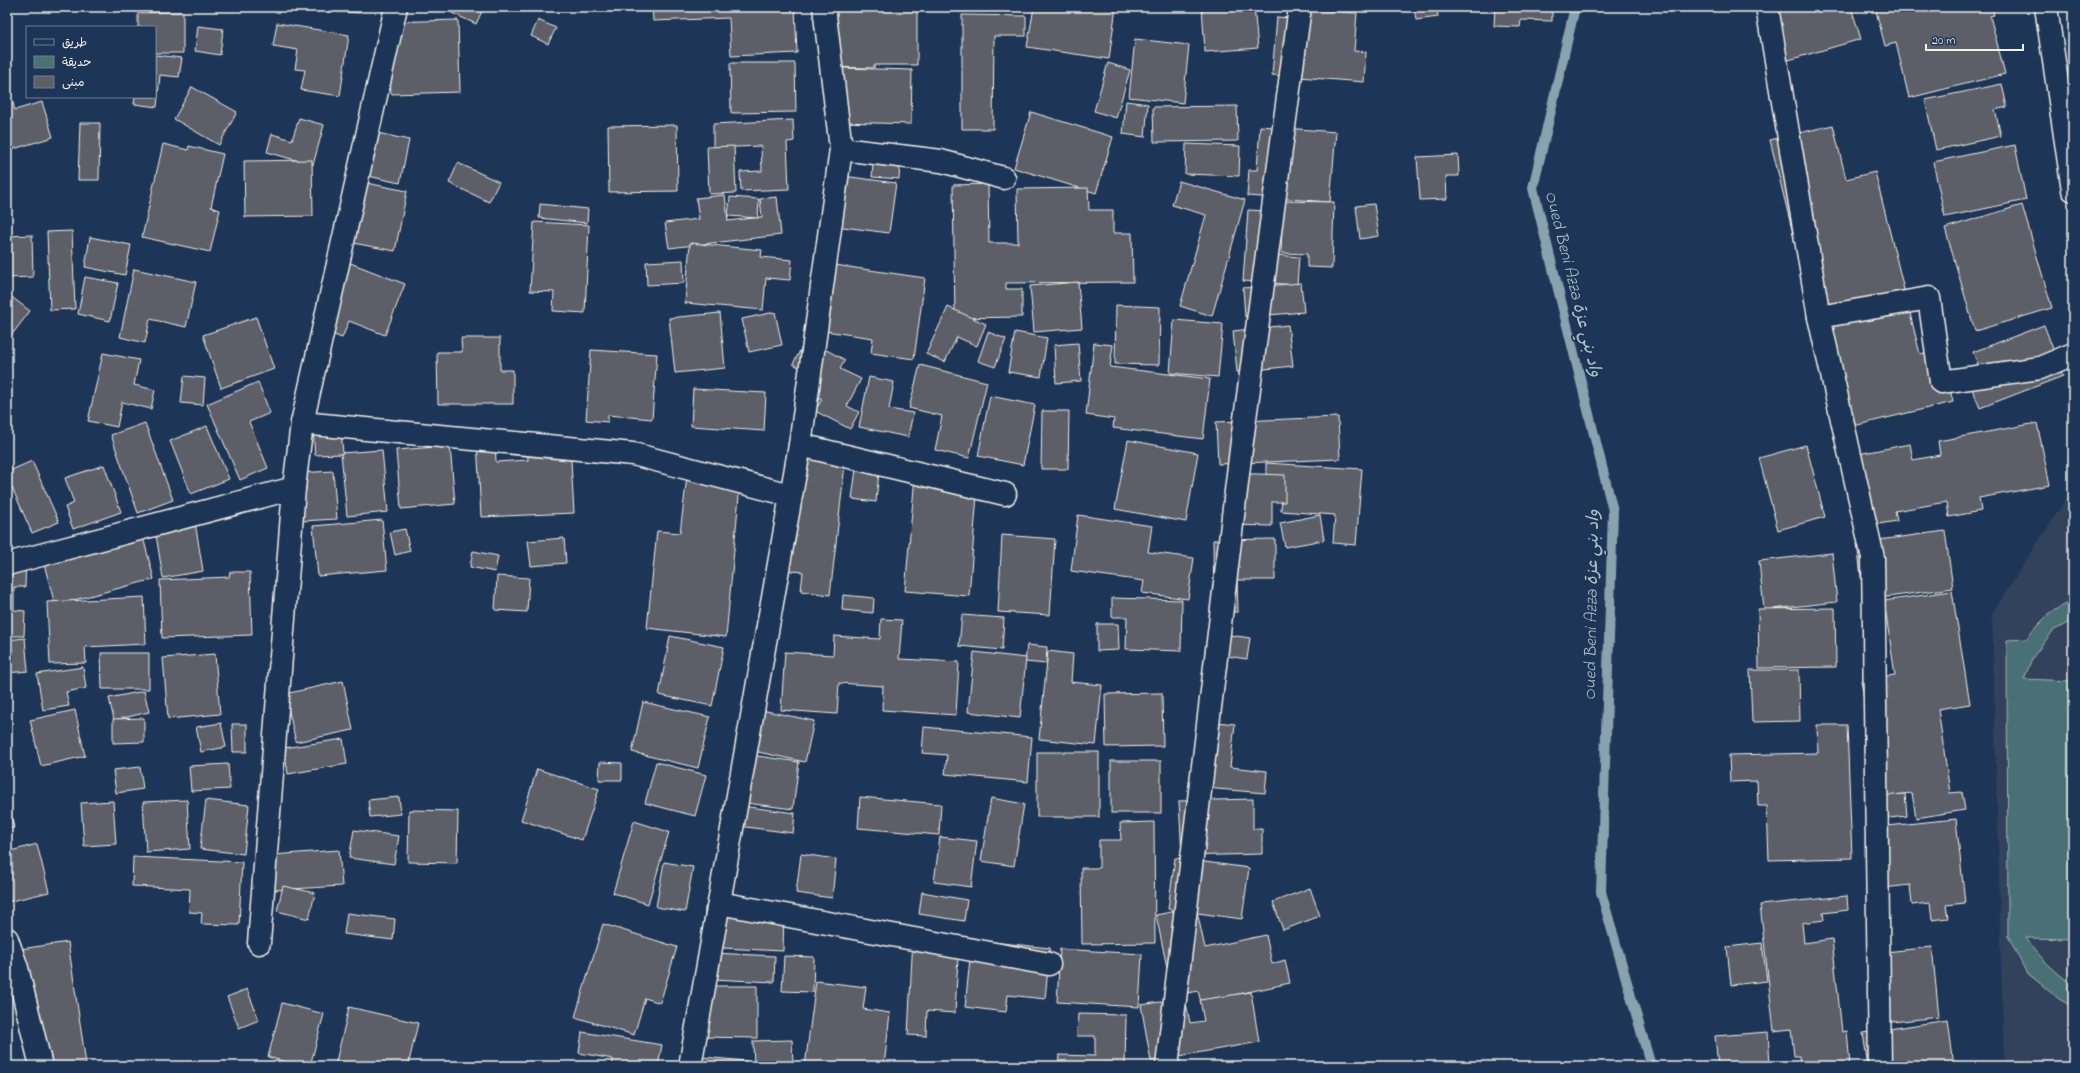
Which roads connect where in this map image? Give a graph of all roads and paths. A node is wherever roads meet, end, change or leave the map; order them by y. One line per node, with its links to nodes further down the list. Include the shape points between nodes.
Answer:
1 (396, 7): 11 (street)
2 (824, 7): 6 (street)
3 (1300, 7): 23 (street, via 1242,441)
4 (1767, 7): 9 (street)
5 (2046, 7): 8 (street)
6 (841, 149): 7 (street, via 941,161); 12 (street)
7 (1004, 178)
8 (2073, 190)
9 (1819, 317): 10 (street, via 1929,298 1941,382 2040,368); 24 (street, via 1873,558)
10 (2073, 354)
11 (302, 423): 13 (street); 15 (street, via 633,454)
12 (800, 445): 14 (street); 15 (street)
13 (294, 488): 16 (street); 19 (street)
14 (1005, 494)
15 (790, 495): 17 (street)
16 (7, 564)
17 (719, 903): 20 (street); 22 (street)
18 (7, 940): 21 (street, via 17,968)
19 (259, 943)
20 (1049, 964)
21 (41, 1066)
22 (690, 1066)
23 (1167, 1066)
24 (1880, 1066)

